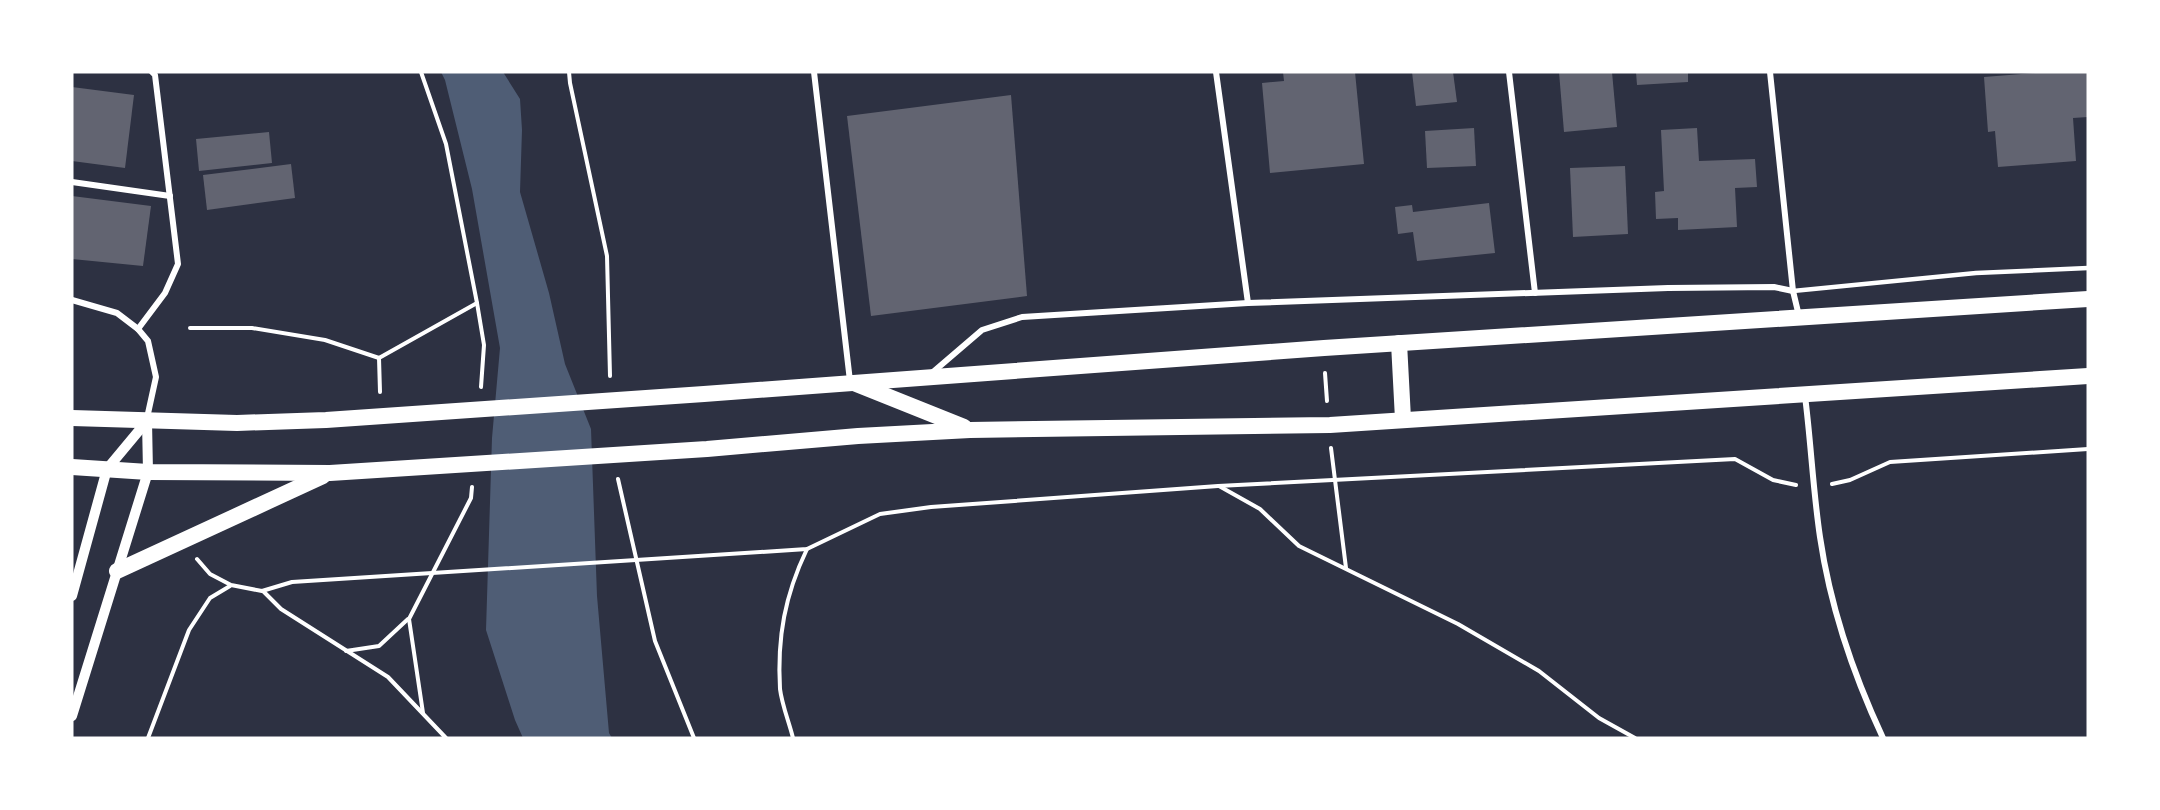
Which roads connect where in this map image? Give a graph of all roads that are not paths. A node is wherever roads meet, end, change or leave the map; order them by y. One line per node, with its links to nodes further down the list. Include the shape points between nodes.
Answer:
1 (152, 72): 7 (street)
2 (813, 72): 19 (street)
3 (1216, 72): 13 (street)
4 (1509, 72): 10 (street)
5 (1770, 72): 9 (street)
6 (72, 182): 7 (street)
7 (170, 196): 15 (street, via 177,264 165,292)
8 (2088, 268): 9 (lane, via 1976,273)
9 (1793, 291): 10 (street, via 1774,287); 14 (street)
10 (1535, 293): 13 (street)
11 (2088, 299): 14 (highway)
12 (72, 300): 15 (street, via 117,313)
13 (1248, 303): 18 (street, via 1022,317 982,330)
14 (1799, 317): 16 (highway)
15 (138, 329): 23 (street, via 148,341 156,377)
16 (1399, 344): 18 (highway); 22 (highway)
17 (2088, 376): 20 (highway)
18 (928, 377): 19 (highway)
19 (850, 382): 23 (highway, via 326,420); 24 (highway)
20 (1804, 394): 22 (highway); 32 (street, via 1820,540 1842,633)
21 (72, 418): 23 (highway)
22 (1403, 418): 24 (highway, via 1330,425)
23 (147, 421): 26 (street); 27 (street)
24 (970, 430): 28 (highway)
25 (72, 467): 26 (highway)
26 (107, 469): 27 (highway); 30 (street)
27 (148, 472): 28 (highway); 29 (street)
28 (330, 473): 29 (highway)
29 (117, 572): 31 (street)
30 (72, 596)
31 (72, 717)
32 (1883, 738)

